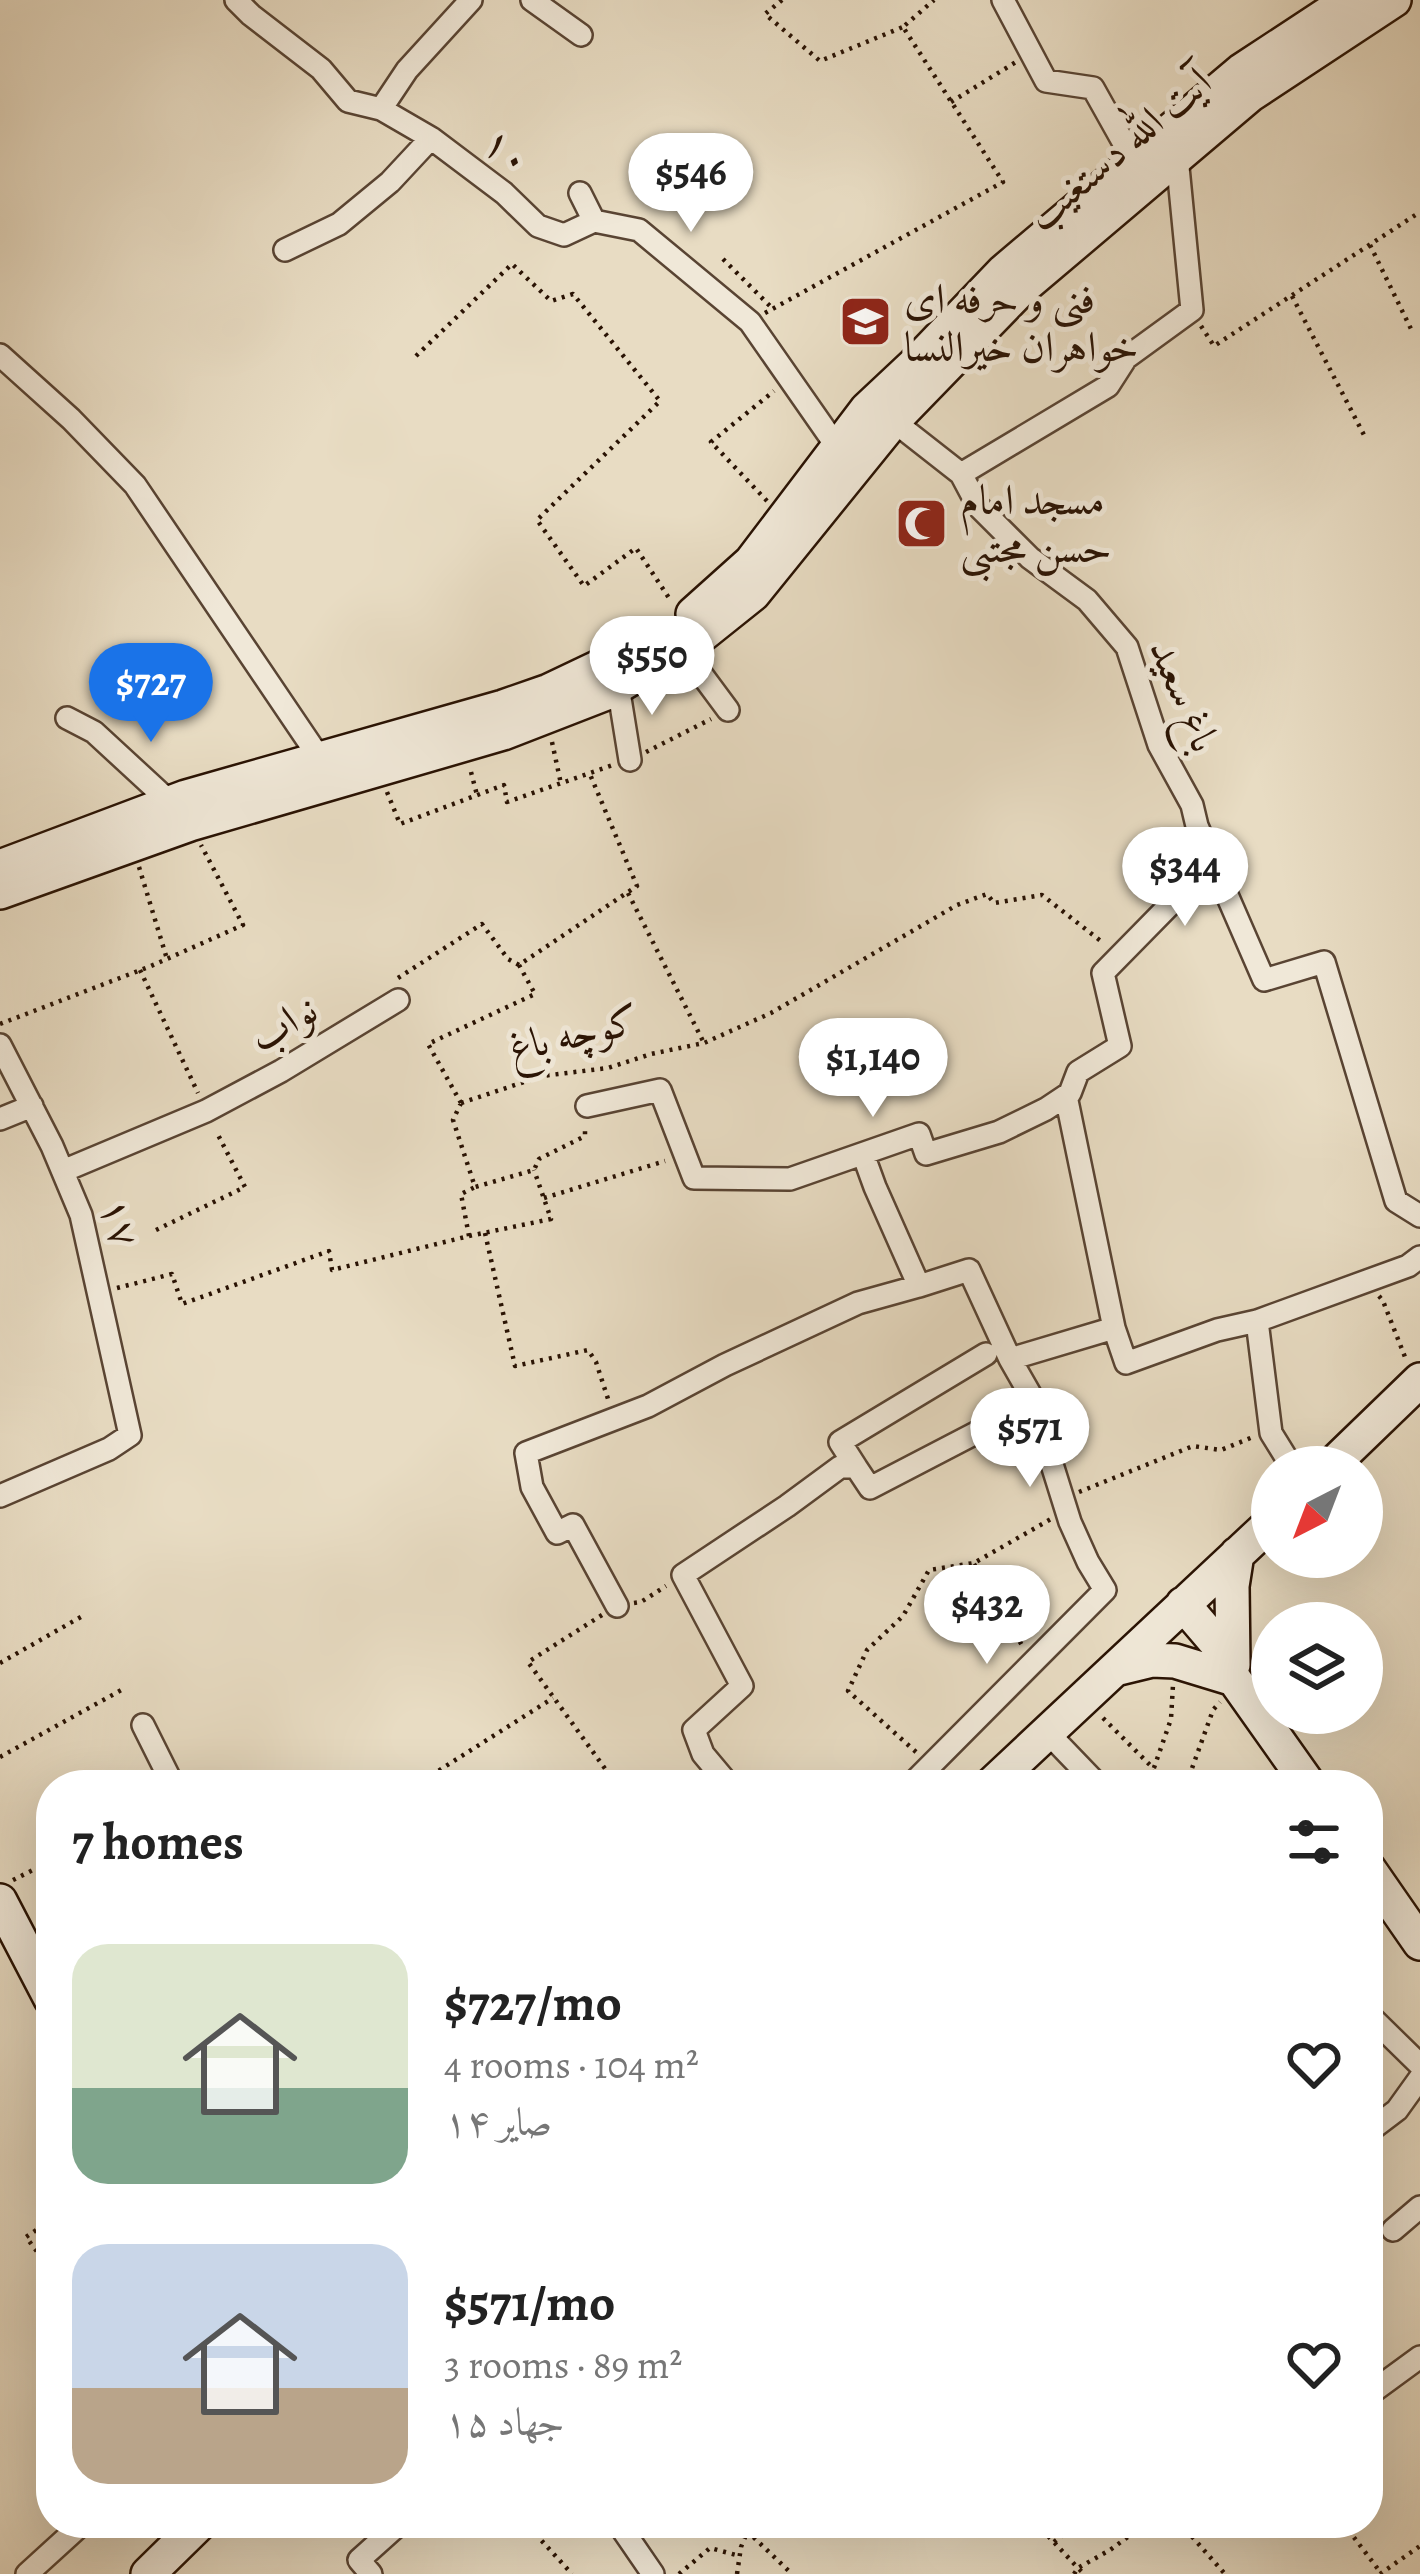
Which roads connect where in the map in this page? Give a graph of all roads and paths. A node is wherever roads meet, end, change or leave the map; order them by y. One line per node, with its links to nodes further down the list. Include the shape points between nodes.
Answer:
1 (236, 0): 13 (street, ۱۰, via 348,101)
2 (471, 0): 13 (street)
3 (532, 0): 10 (street)
4 (782, 0): 9 (path, via 765,14 820,61)
5 (934, 0): 9 (path)
6 (1003, 0): 11 (street)
7 (1349, 0): 16 (main road, آیت الله دستغیب, via 1241,71)
8 (1394, 0): 15 (main road, آیت الله دستغیب, via 1250,95)
9 (903, 27): 12 (path)
10 (581, 35)
11 (1031, 53): 12 (path); 16 (street, via 1046,81 1093,88)
12 (951, 102): 24 (path, via 1004,182)
13 (381, 109): 14 (street, ۱۰)
14 (431, 138): 19 (street, ۱۰, via 538,226 564,235); 21 (street, via 339,224)
15 (1177, 157): 16 (main road, آیت الله دستغیب); 25 (street)
16 (1139, 171): 31 (main road, آیت الله دستغیب, via 1004,271 915,364)
17 (580, 194): 19 (street)
18 (1420, 212): 20 (path)
19 (594, 221): 26 (street, ۱۰, via 639,230)
20 (1370, 245): 23 (path); 27 (path)
21 (285, 250)
22 (722, 259): 24 (path)
23 (1292, 296): 25 (path, via 1214,346); 32 (path)
24 (773, 309): 26 (path)
25 (1192, 310): 34 (street, via 1126,358 1108,386)
26 (750, 322): 30 (street, ۱۰)
27 (1412, 331)
28 (0, 355): 43 (street, via 135,485)
29 (416, 356): 36 (path, via 512,264 550,301 573,294 660,400 537,520 584,586 636,548)
30 (790, 378): 33 (street, ۱۰); 35 (path, via 710,442)
31 (883, 413): 33 (main road, آیت الله دستغیب); 34 (street, باغ سعید)
32 (1364, 435)
33 (846, 459): 35 (main road, آیت الله دستغیب); 36 (main road, آیت الله دستغیب, via 753,594)
34 (961, 473): 48 (street, باغ سعید, via 978,506 1087,600 1127,647 1159,745)
35 (784, 518): 36 (main road, آیت الله دستغیب)
36 (683, 635): 37 (main road, آیت الله دستغیب); 38 (street); 43 (main road, آیت الله دستغیب, via 667,634 549,691)
37 (618, 686): 39 (main road, آیت الله دستغیب); 41 (street)
38 (728, 710): 41 (path)
39 (545, 717): 42 (main road, آیت الله دستغیب); 45 (path)
40 (67, 718): 46 (street, via 94,732)
41 (630, 760): 44 (path)
42 (378, 770): 43 (main road, آیت الله دستغیب); 45 (path, via 400,824 504,785 507,802)
43 (327, 771): 46 (main road, آیت الله دستغیب)
44 (589, 772): 45 (path); 51 (path, via 637,886)
45 (561, 784)
46 (182, 818): 47 (main road, آیت الله دستغیب); 49 (main road, آیت الله دستغیب); 53 (path, via 243,925)
47 (132, 845): 50 (main road, آیت الله دستغیب); 53 (path)
48 (1212, 862): 52 (street); 71 (street, باغ سعید, via 1264,980 1324,962 1396,1201)
49 (0, 867)
50 (0, 892)
51 (628, 892): 54 (path); 57 (path)
52 (1118, 955): 57 (path, کوچه باغ, via 1042,895 994,903 987,894); 60 (street, via 1103,973 1120,1046 1078,1072)
53 (167, 959): 56 (path)
54 (519, 965): 55 (path, via 482,924 392,982); 61 (path, via 535,994 428,1044)
55 (398, 1000): 68 (street, نواب, via 206,1111)
56 (0, 1024)
57 (704, 1043): 59 (path, کوچه باغ)
58 (0, 1045): 62 (street, ۱۷)
59 (589, 1069): 61 (path, کوچه باغ); 63 (path)
60 (1066, 1096): 65 (street, via 999,1132 926,1154 919,1134); 79 (street)
61 (461, 1103): 69 (path, via 453,1120)
62 (32, 1106): 64 (street); 68 (street, ۱۷)
63 (586, 1106): 66 (street, via 660,1090); 67 (path, via 584,1136 539,1159)
64 (0, 1119)
65 (863, 1154): 66 (street, via 790,1180 694,1178); 76 (street)
66 (685, 1155): 70 (path)
67 (534, 1170): 69 (path); 70 (path)
68 (63, 1171): 77 (street, ۱۷)
69 (476, 1187): 73 (path, via 460,1193)
70 (544, 1198): 72 (path, via 551,1219)
71 (1420, 1216)
72 (485, 1233): 73 (path); 83 (path, via 515,1366 588,1350)
73 (469, 1236): 77 (path, via 332,1270 329,1251 182,1304 172,1274)
74 (1420, 1257): 75 (street)
75 (1365, 1282): 78 (street); 82 (path, via 1383,1301)
76 (920, 1286): 81 (street, via 969,1270); 83 (street, via 858,1303)
77 (100, 1293): 89 (street, ۱۷, via 130,1435)
78 (1257, 1322): 79 (street, via 1126,1363); 85 (street)
79 (1114, 1328): 81 (street)
80 (986, 1354): 88 (street, via 840,1442)
81 (1010, 1359): 90 (street, via 1030,1394)
82 (1418, 1382): 87 (main road)
83 (615, 1419): 95 (street, via 526,1453 532,1486 557,1533 573,1525)
84 (997, 1422): 88 (street, via 870,1488)
85 (1271, 1432): 86 (street); 90 (path, via 1221,1450 1192,1446)
86 (1279, 1446)
87 (1352, 1446)
88 (856, 1467): 94 (street, via 840,1467)
89 (0, 1496)
90 (1064, 1505): 93 (path); 99 (street, via 1105,1590)
91 (1251, 1542): 92 (main road)
92 (1238, 1554): 96 (main road); 102 (main road)
93 (974, 1563): 99 (path); 109 (path, via 929,1570 903,1616 867,1650 848,1690)
94 (683, 1575): 95 (path, via 641,1602); 114 (street, via 742,1686 694,1730)
95 (617, 1606): 104 (path, via 528,1662)
96 (1177, 1610): 101 (main road); 102 (main road, via 1217,1669)
97 (86, 1615): 100 (path)
98 (1175, 1661): 101 (main road); 102 (main road); 110 (path, via 1171,1719)
99 (1031, 1662): 109 (street)
100 (0, 1663)
101 (1115, 1669): 105 (main road)
102 (1236, 1682): 118 (path, via 1213,1710); 119 (main road)
103 (125, 1688): 108 (path)
104 (554, 1697): 112 (path); 113 (path)
105 (1084, 1699): 107 (main road); 110 (path)
106 (143, 1725): 111 (street)
107 (1048, 1733): 116 (main road); 117 (street)
108 (0, 1757)
109 (930, 1765): 115 (street)
110 (1154, 1769)
111 (166, 1770)
112 (440, 1770)
113 (606, 1770)
114 (716, 1770)
115 (925, 1770)
116 (1007, 1770)
117 (1084, 1770)
118 (1191, 1770)
119 (1298, 1770)
120 (36, 1869): 121 (path)
121 (0, 1887)
122 (1383, 1895): 124 (main road)
123 (0, 1901): 125 (main road)
124 (1420, 1943)
125 (36, 1970)
126 (1383, 2029): 127 (street)
127 (1420, 2065)
128 (1420, 2078): 129 (street)
129 (1402, 2102): 130 (street); 131 (street)
130 (1383, 2119)
131 (1420, 2120)
132 (1420, 2207): 133 (street)
133 (1393, 2230)
134 (1420, 2356): 135 (street)
135 (1383, 2384)
136 (66, 2538): 152 (street)
137 (185, 2538): 153 (main road)
138 (384, 2538): 154 (street, via 359,2560)
139 (541, 2538): 155 (path)
140 (628, 2538): 156 (street)
141 (746, 2538): 150 (path)
142 (759, 2538): 159 (path)
143 (1050, 2538): 148 (path)
144 (1059, 2538): 148 (path)
145 (1126, 2538): 151 (path)
146 (1193, 2538): 160 (path)
147 (1354, 2538): 161 (path)
148 (1054, 2542): 151 (path)
149 (1420, 2546): 161 (path)
150 (740, 2557): 157 (path, via 710,2548); 158 (path)
151 (1079, 2572)
152 (27, 2574)
153 (148, 2574)
154 (371, 2574)
155 (572, 2574)
156 (652, 2574)
157 (679, 2574)
158 (737, 2574)
159 (792, 2574)
160 (1225, 2574)
161 (1381, 2574)

